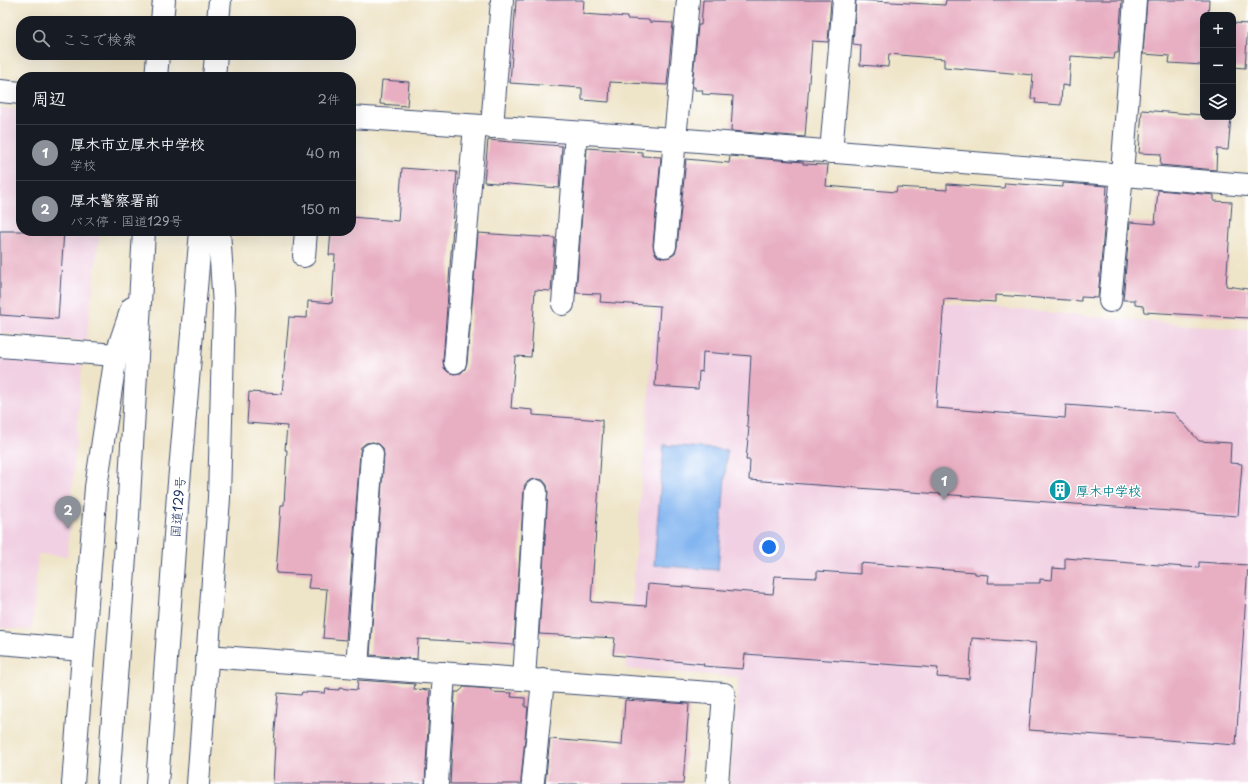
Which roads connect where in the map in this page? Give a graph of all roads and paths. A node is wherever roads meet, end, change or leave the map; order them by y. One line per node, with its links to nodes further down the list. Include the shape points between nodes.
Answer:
1 (164, 0): 7 (main road)
2 (220, 0): 8 (main road)
3 (502, 0): 16 (main road)
4 (688, 0): 18 (main road)
5 (844, 0): 19 (main road)
6 (1135, 0): 20 (main road)
7 (162, 16)
8 (218, 16)
9 (158, 60): 11 (main road)
10 (216, 60): 12 (main road)
11 (156, 72)
12 (214, 72)
13 (0, 91): 14 (main road)
14 (16, 93)
15 (356, 117): 16 (main road)
16 (483, 127): 17 (main road); 33 (main road)
17 (576, 133): 18 (main road); 30 (main road)
18 (674, 139): 19 (main road); 26 (main road)
19 (831, 152): 20 (main road)
20 (1122, 174): 21 (main road); 29 (main road)
21 (1248, 185)
22 (144, 236): 28 (main road)
23 (201, 236): 45 (main road, 国道129号)
24 (219, 236): 38 (main road, via 224,306 219,498)
25 (306, 236): 27 (main road)
26 (665, 246)
27 (304, 256)
28 (141, 282): 32 (main road); 44 (main road, via 128,517)
29 (1110, 301)
30 (563, 304)
31 (0, 346): 32 (main road)
32 (116, 354): 37 (main road, via 96,487)
33 (455, 362)
34 (372, 454): 39 (main road)
35 (536, 491): 41 (main road)
36 (0, 643): 37 (main road)
37 (83, 650): 43 (main road)
38 (207, 656): 39 (main road); 46 (main road)
39 (357, 667): 40 (main road)
40 (444, 673): 41 (main road); 47 (main road)
41 (533, 680): 42 (main road); 48 (main road, via 724,694)
42 (533, 781)
43 (73, 784)
44 (108, 784)
45 (156, 784)
46 (198, 784)
47 (437, 784)
48 (717, 784)

